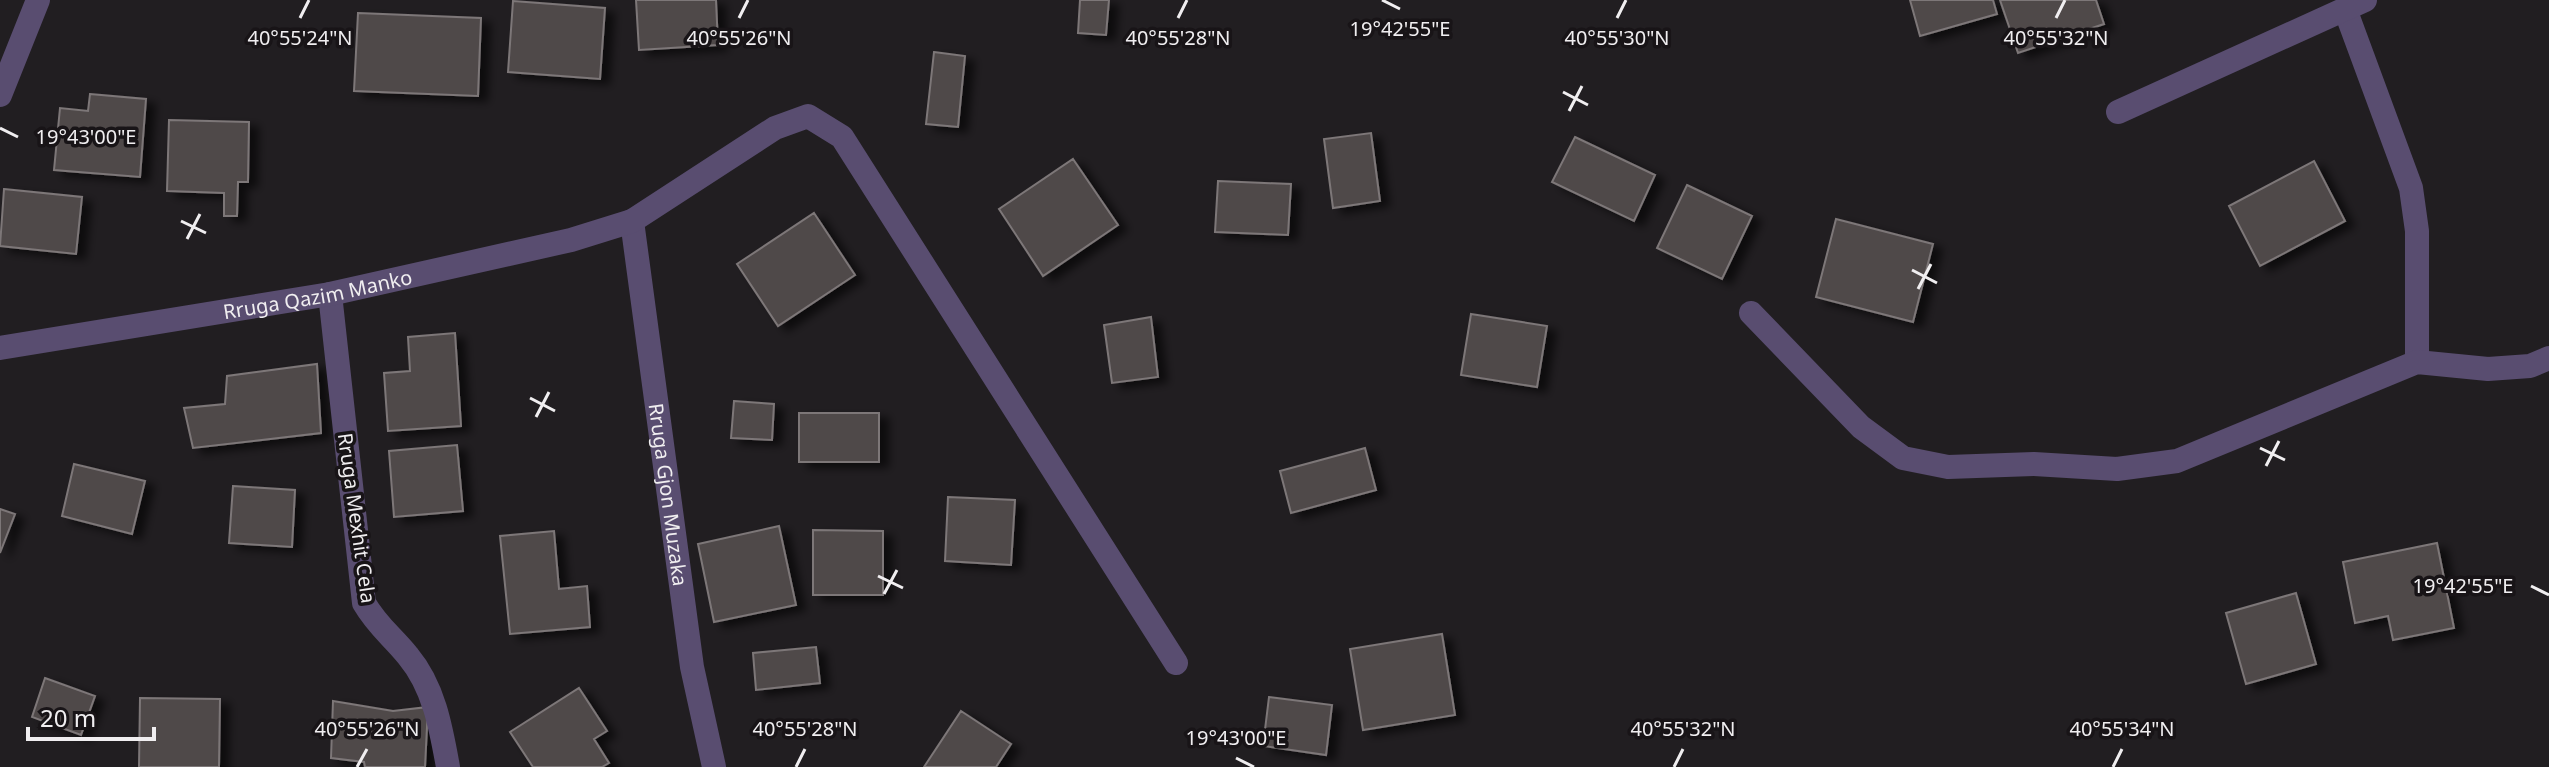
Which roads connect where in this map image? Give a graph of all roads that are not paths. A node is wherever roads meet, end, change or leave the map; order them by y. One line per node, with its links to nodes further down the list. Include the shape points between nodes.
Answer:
1 (38, 0): 3 (street)
2 (2355, 4): 4 (street); 10 (street, via 2411,188 2417,231)
3 (0, 95)
4 (2118, 112)
5 (632, 221): 6 (street, Rruga Qazim Manko, via 571,240); 11 (street, Rruga Qazim Manko, via 775,128 808,116 842,137); 13 (street, Rruga Gjon Muzaka, via 692,667)
6 (330, 294): 8 (street, Rruga Qazim Manko); 12 (street, Rruga Mexhit Cela, via 364,603 417,667 439,716)
7 (1751, 313): 10 (street, via 1861,427 1903,458 1948,467 2034,464 2117,469 2177,461)
8 (0, 348)
9 (2549, 358): 10 (street, via 2530,366 2488,369)
10 (2417, 362)
11 (1176, 663)
12 (448, 767)
13 (714, 767)

